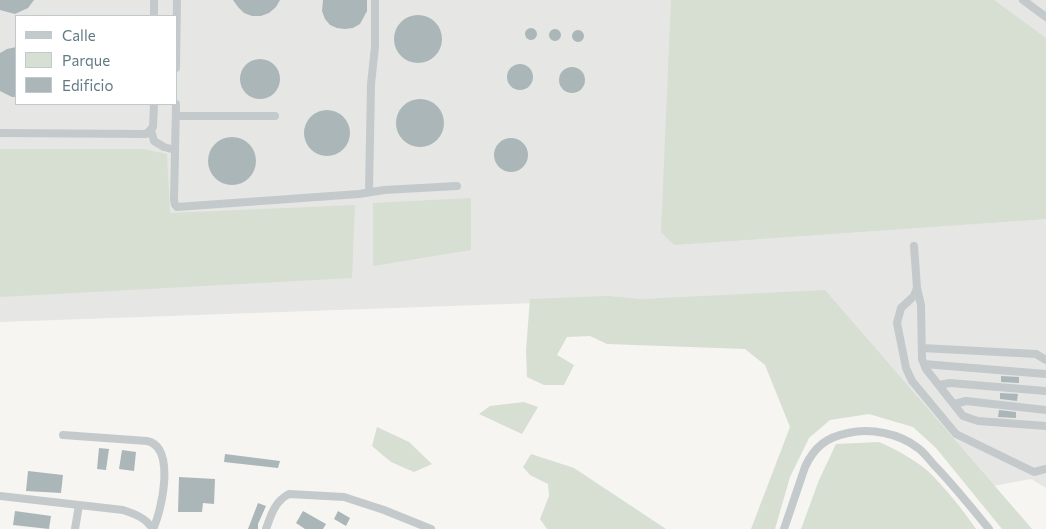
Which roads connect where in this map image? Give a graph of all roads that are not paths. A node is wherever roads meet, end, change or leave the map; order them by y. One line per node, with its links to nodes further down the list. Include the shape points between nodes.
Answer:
1 (154, 0): 5 (street)
2 (177, 0): 6 (street)
3 (375, 0): 16 (street)
4 (1023, 0): 7 (street)
5 (154, 15)
6 (177, 15)
7 (1046, 17)
8 (154, 105): 12 (street)
9 (176, 105): 10 (street)
10 (176, 116): 11 (street); 14 (street)
11 (275, 116)
12 (151, 130): 13 (street, via 146,134); 14 (street, via 154,141)
13 (0, 133)
14 (175, 150): 16 (street, via 174,200 178,207)
15 (458, 186): 16 (street)
16 (369, 192)
17 (914, 246): 18 (street)
18 (917, 288): 19 (street, via 921,305); 29 (street, via 914,296 901,308 896,323 912,381 956,434 1034,472)
19 (922, 348): 20 (street, via 1036,354); 21 (street)
20 (1046, 360)
21 (924, 364): 22 (street); 23 (street)
22 (1046, 374)
23 (939, 385): 24 (street, via 950,383); 25 (street)
24 (1046, 391)
25 (954, 404): 26 (street, via 966,401); 27 (street, via 963,416 971,419)
26 (1046, 410)
27 (1046, 426)
28 (64, 435): 33 (street, via 147,441 158,446 162,455 164,490)
29 (1046, 469)
30 (0, 496): 31 (street)
31 (79, 506): 32 (street); 33 (street, via 123,510 146,521)
32 (75, 529)
33 (153, 529)
34 (266, 529): 35 (street, via 274,508 283,497 306,494 362,502)
35 (431, 529)
36 (784, 529): 37 (street, via 805,467 815,450 835,436 872,431 907,440 918,448)
37 (989, 529)

